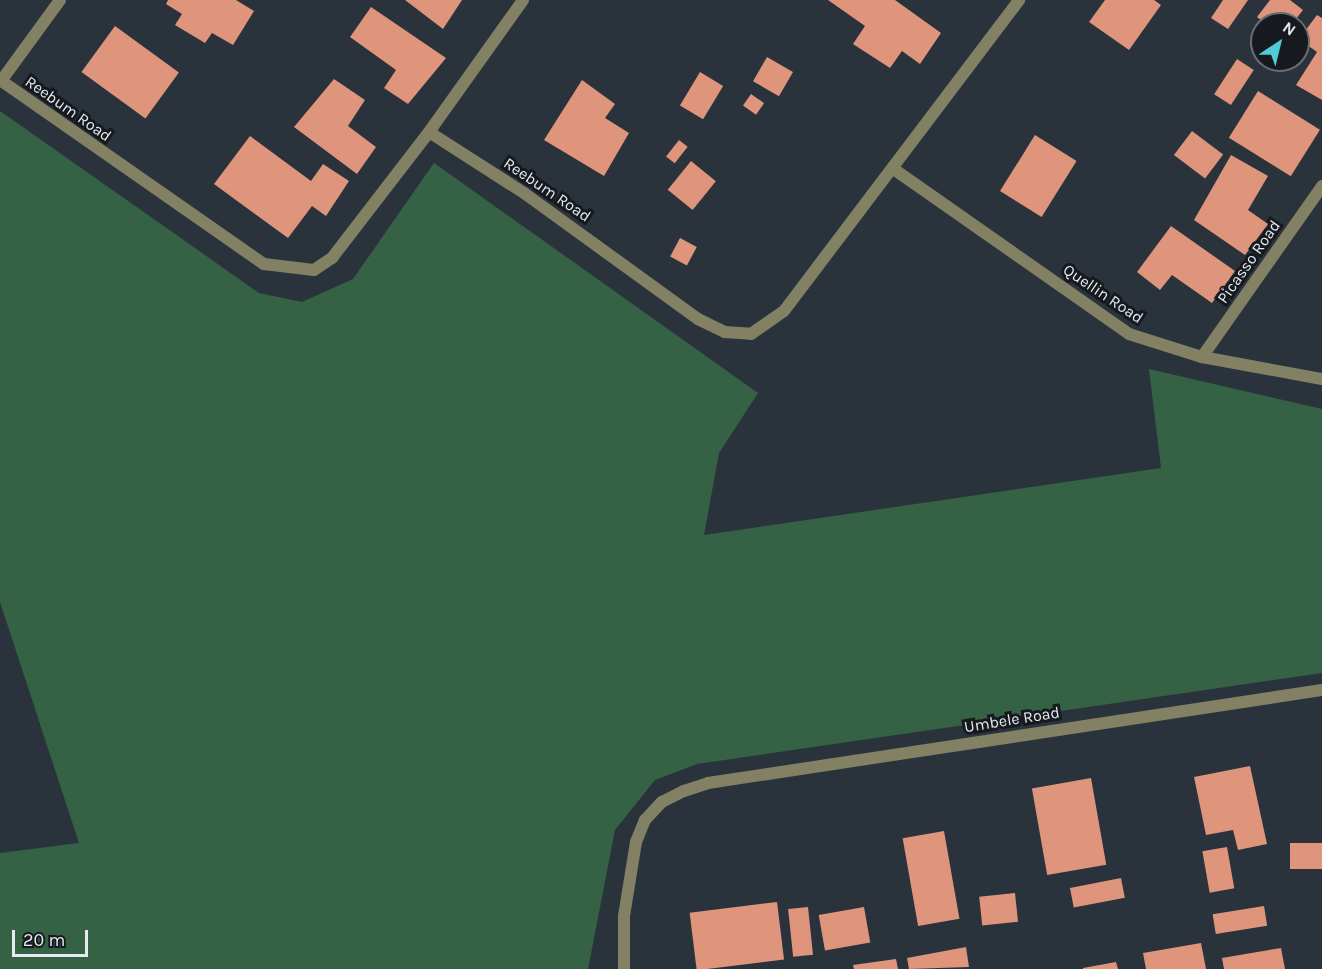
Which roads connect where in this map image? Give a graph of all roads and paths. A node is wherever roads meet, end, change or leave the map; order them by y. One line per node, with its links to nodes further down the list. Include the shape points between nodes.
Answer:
1 (60, 0): 4 (street)
2 (523, 0): 5 (street)
3 (1019, 0): 6 (street, Reebum Road)
4 (0, 81): 5 (street, Reebum Road, via 240,252 290,271 314,270 332,258)
5 (429, 132): 6 (street, Reebum Road, via 725,332 751,334 776,319)
6 (895, 170): 8 (street, Quellin Road, via 1129,334)
7 (1322, 186): 8 (street, Picasso Road)
8 (1202, 357): 9 (street, Quellin Road)
9 (1322, 379)
10 (1322, 690): 11 (street, Umbele Road, via 708,783 662,802 645,820 624,916)
11 (624, 969)

